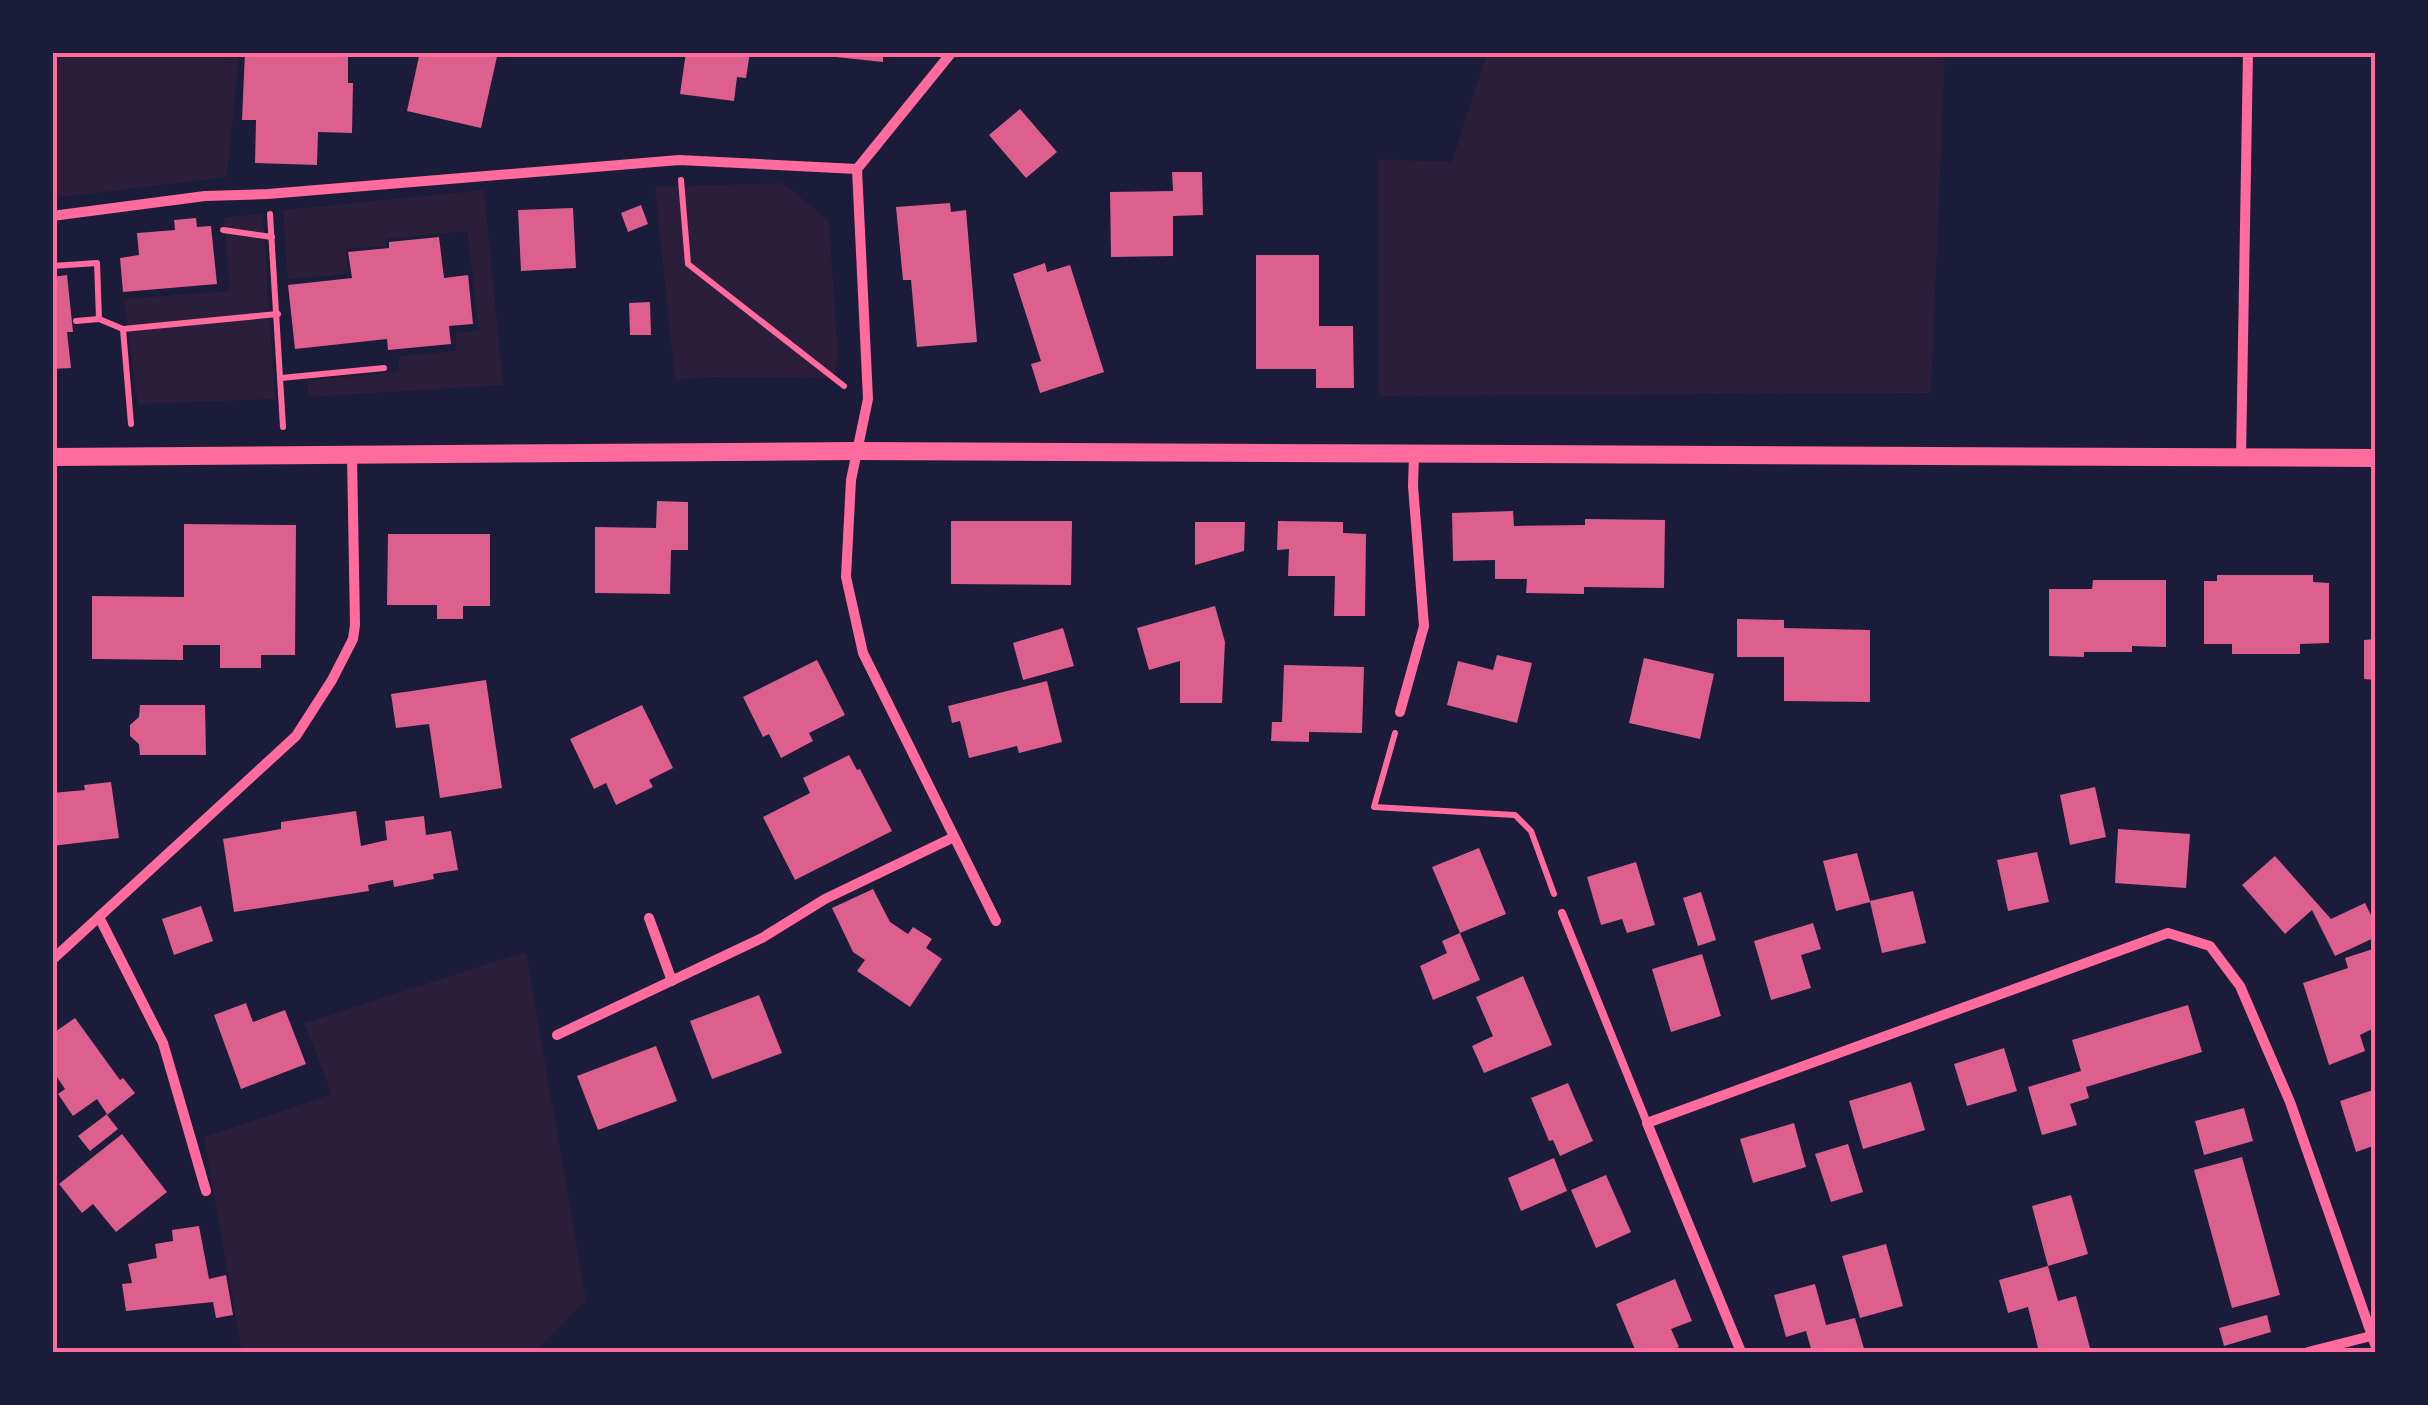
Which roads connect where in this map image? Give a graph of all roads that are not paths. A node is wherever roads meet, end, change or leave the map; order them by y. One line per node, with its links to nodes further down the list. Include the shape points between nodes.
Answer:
1 (952, 52): 3 (street)
2 (2248, 52): 9 (street)
3 (857, 169): 4 (street, via 679,160 204,196); 5 (street, via 868,399)
4 (52, 216)
5 (856, 451): 6 (street); 7 (street); 12 (street, via 846,576 862,653)
6 (352, 454): 8 (street); 14 (street, via 355,624 332,680 296,736)
7 (1414, 455): 9 (street); 11 (street, via 1424,626)
8 (52, 457)
9 (2241, 458): 10 (street)
10 (2376, 458)
11 (1400, 712)
12 (952, 838): 16 (street); 18 (street)
13 (1562, 913): 20 (lane)
14 (99, 917): 17 (street); 21 (street, via 163,1043)
15 (649, 918): 18 (street)
16 (996, 922)
17 (52, 960)
18 (672, 980): 19 (street)
19 (557, 1035)
20 (1647, 1123): 22 (street, via 2168,933 2182,937 2210,946 2240,986 2290,1102); 23 (street)
21 (206, 1191)
22 (2374, 1339): 24 (street)
23 (1741, 1352)
24 (2308, 1352)

